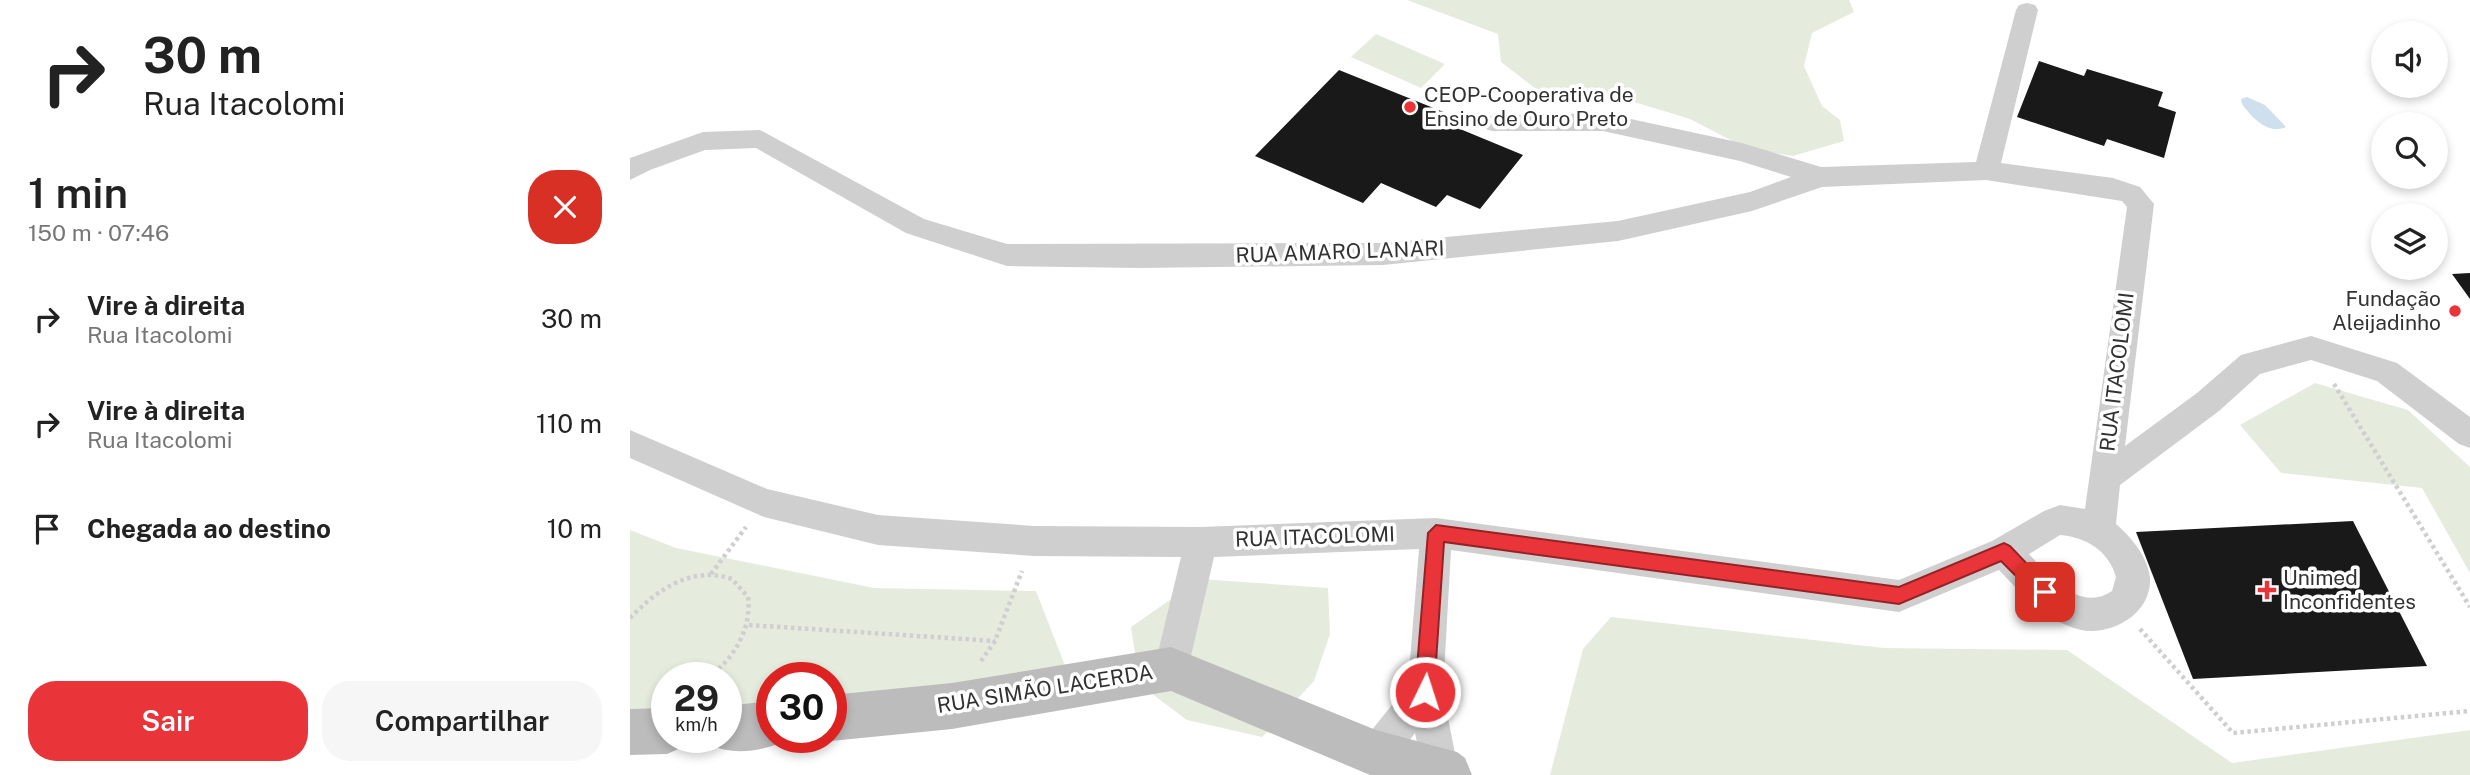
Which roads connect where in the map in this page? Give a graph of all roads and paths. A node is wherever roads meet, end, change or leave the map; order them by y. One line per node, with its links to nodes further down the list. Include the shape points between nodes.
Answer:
1 (2027, 10): 5 (street)
2 (1492, 122): 3 (street, via 1602,122)
3 (1742, 152): 6 (street); 7 (street)
4 (630, 171): 7 (street, RUA AMARO LANARI, via 704,141 760,139 915,226 1007,255 1383,254 1618,231)
5 (1986, 171): 6 (street, RUA AMARO LANARI); 8 (street, RUA AMARO LANARI, via 2113,188 2131,194 2141,204)
6 (1821, 177): 7 (street, RUA AMARO LANARI)
7 (1752, 201)
8 (2140, 216): 12 (street, RUA ITACOLOMI)
9 (2311, 348): 10 (street, via 2386,372); 12 (street, via 2251,364); 20 (path)
10 (2470, 435)
11 (630, 444): 13 (street, RUA ITACOLOMI)
12 (2104, 479): 14 (street, RUA ITACOLOMI)
13 (765, 503): 16 (street, RUA ITACOLOMI, via 878,530); 19 (path)
14 (2099, 528): 18 (street, RUA ITACOLOMI, via 2060,520); 21 (street, via 2129,558 2132,594)
15 (1436, 533): 17 (street, RUA ITACOLOMI); 18 (street, RUA ITACOLOMI, via 1899,596); 27 (street)
16 (1034, 541): 17 (street, RUA ITACOLOMI); 24 (path)
17 (1201, 542): 26 (street)
18 (2004, 552): 21 (street, via 2062,606 2103,615)
19 (711, 574): 22 (path, via 666,587); 23 (path, via 733,578 746,589)
20 (2470, 607)
21 (2121, 608): 29 (path, via 2233,733)
22 (630, 618)
23 (750, 625): 24 (path); 25 (path)
24 (995, 641): 28 (path)
25 (725, 662)
26 (1171, 669): 28 (street, RUA SIMÃO LACERDA); 33 (street, RUA SIMÃO LACERDA)
27 (1425, 692): 33 (street); 34 (street)
28 (952, 706): 30 (street, RUA SIMÃO LACERDA)
29 (2470, 712)
30 (847, 716)
31 (651, 731): 32 (street)
32 (630, 732)
33 (1376, 754): 34 (street, RUA SIMÃO LACERDA)
34 (1444, 772)

